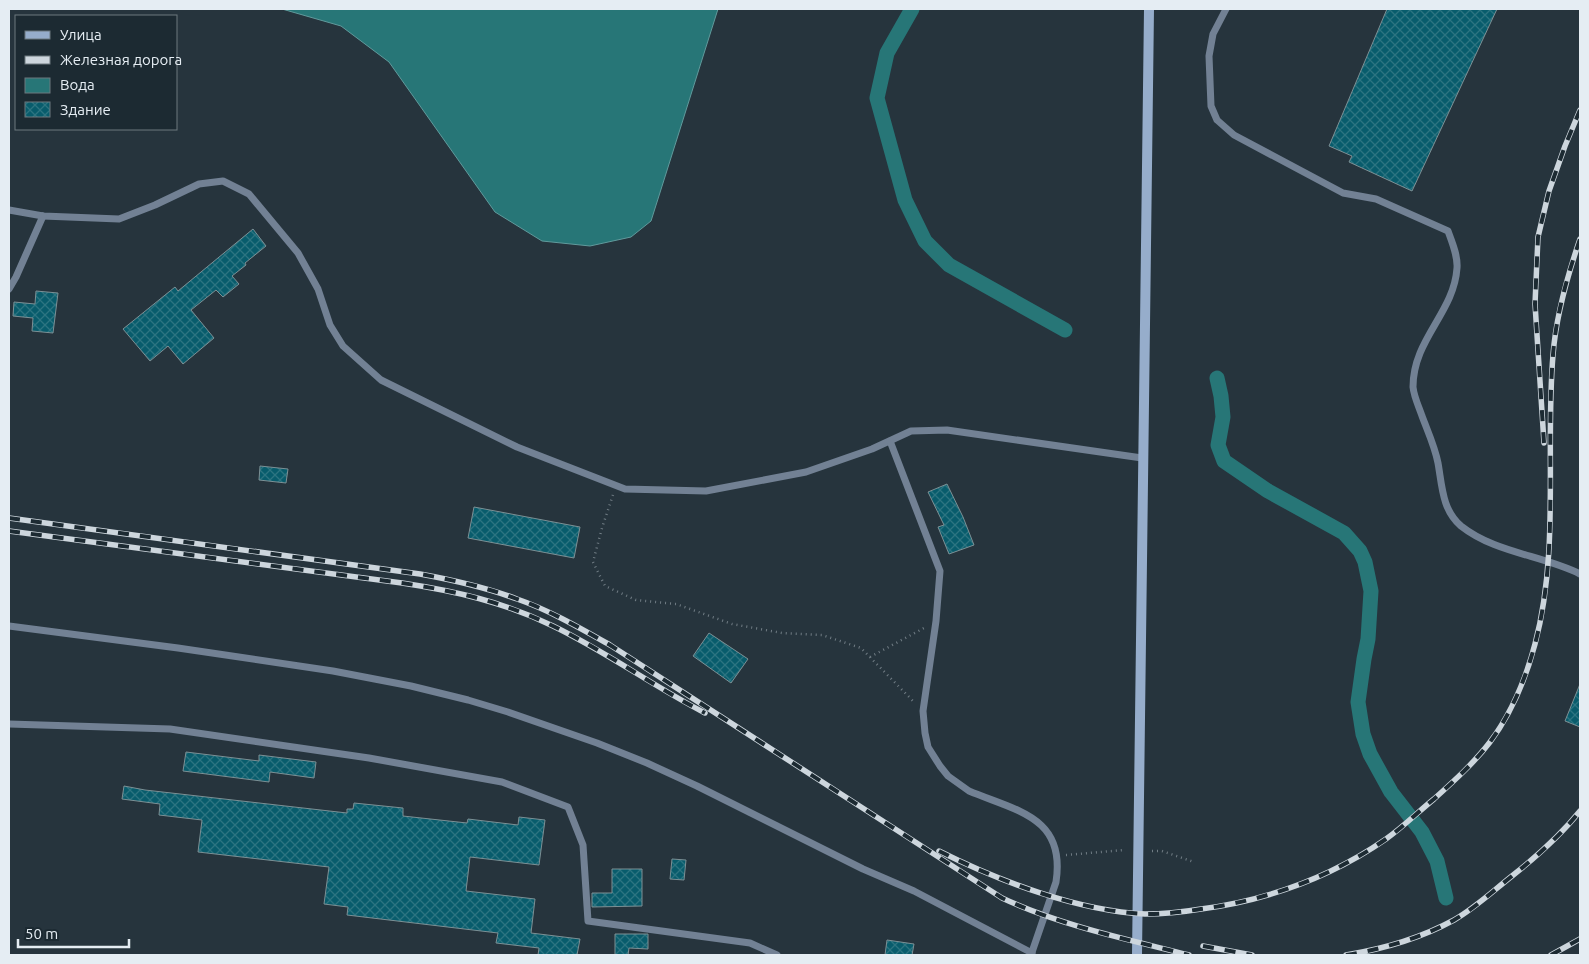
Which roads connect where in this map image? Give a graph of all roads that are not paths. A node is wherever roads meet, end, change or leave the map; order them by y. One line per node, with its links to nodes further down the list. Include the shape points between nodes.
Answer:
1 (1149, 9): 7 (street)
2 (1226, 9): 8 (lane, via 1213,34 1209,56 1211,106 1217,120 1234,135 1343,193 1376,200 1448,231 1458,266 1455,283 1419,353 1413,389 1434,448 1451,515 1460,525 1489,542)
3 (9, 210): 4 (lane)
4 (43, 216): 5 (lane); 6 (lane, via 119,219 199,184 223,181 249,194 298,253 318,289 330,325 342,346 381,380 517,447 625,489 706,491 806,472)
5 (9, 289)
6 (890, 441): 7 (lane, via 911,432 947,430); 11 (lane, via 940,572 923,711 928,747 948,776 969,791 1030,816 1044,826 1054,842 1058,861 1056,882)
7 (1142, 458): 13 (street)
8 (1580, 574)
9 (9, 626): 11 (lane, via 333,671 410,686 508,712 597,743 697,786 914,891)
10 (9, 724): 12 (lane, via 170,729 368,758 502,782 568,808 583,845 588,921 750,943)
11 (1031, 954)
12 (777, 955)
13 (1137, 955)

